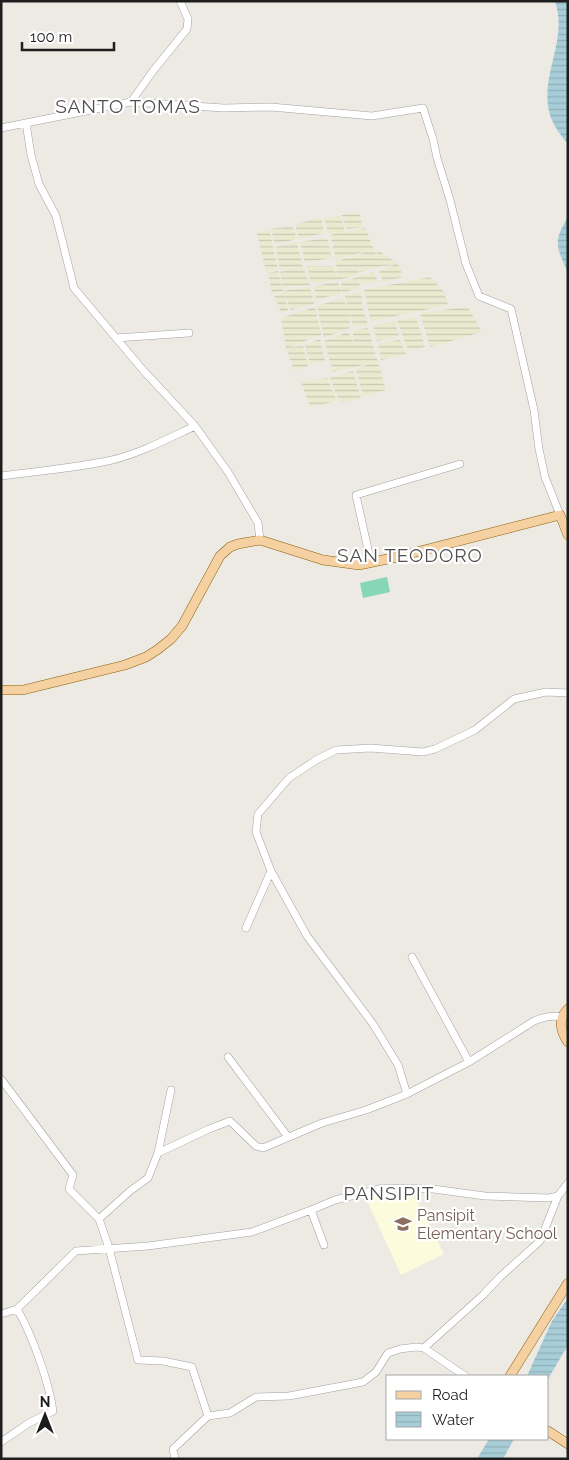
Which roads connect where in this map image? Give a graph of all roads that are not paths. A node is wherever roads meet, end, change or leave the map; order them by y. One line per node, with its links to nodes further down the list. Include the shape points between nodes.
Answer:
1 (180, 1): 2 (street, via 188,19 187,29)
2 (131, 102): 3 (street); 10 (street, via 224,108 271,107 372,116 423,108 466,264 479,296 511,310 534,410 538,449)
3 (26, 123): 4 (street); 6 (street, via 39,184 56,216 74,288)
4 (1, 128)
5 (189, 332): 6 (street)
6 (116, 338): 7 (street)
7 (195, 426): 9 (street, via 114,459 72,468); 12 (street, via 228,472 258,523)
8 (460, 464): 13 (street, via 356,496)
9 (1, 476)
10 (560, 516): 11 (main road); 13 (main road)
11 (568, 535)
12 (260, 540): 13 (main road, via 336,563); 14 (main road, via 238,544 220,556 182,626 171,639 146,657 34,687)
13 (371, 563)
14 (1, 690)
15 (568, 693): 16 (street, via 546,692 514,699 475,730 435,749 423,752 370,748 336,750 316,760 289,778 258,814 256,832)
16 (271, 871): 17 (street); 25 (street, via 307,936 378,1032 398,1065)
17 (246, 928)
18 (412, 957): 22 (street)
19 (565, 1013): 20 (main road, via 561,1028); 22 (street, via 534,1021)
20 (568, 1042)
21 (228, 1057): 26 (street)
22 (469, 1062): 25 (street)
23 (1, 1080): 31 (street, via 73,1176 69,1189)
24 (171, 1090): 27 (street)
25 (407, 1094): 26 (street)
26 (288, 1137): 27 (street, via 263,1148 256,1146 230,1121)
27 (158, 1153): 31 (street, via 148,1178)
28 (568, 1182): 29 (street)
29 (558, 1196): 30 (street, via 485,1196 432,1189 383,1188 334,1200); 37 (street, via 540,1241)
30 (311, 1210): 32 (street); 33 (street, via 252,1232)
31 (99, 1219): 33 (street)
32 (324, 1245)
33 (109, 1248): 35 (street, via 76,1252); 40 (street, via 138,1360 192,1367)
34 (568, 1283): 39 (main road)
35 (17, 1308): 36 (street); 42 (street, via 26,1324 49,1390 53,1412)
36 (1, 1314)
37 (424, 1348): 38 (street); 40 (street, via 388,1353 376,1372 363,1382 289,1396 256,1397 230,1413)
38 (464, 1375)
39 (511, 1375)
40 (208, 1416): 44 (street, via 173,1449)
41 (549, 1433): 43 (main road)
42 (1, 1442)
43 (568, 1444)
44 (175, 1459)

